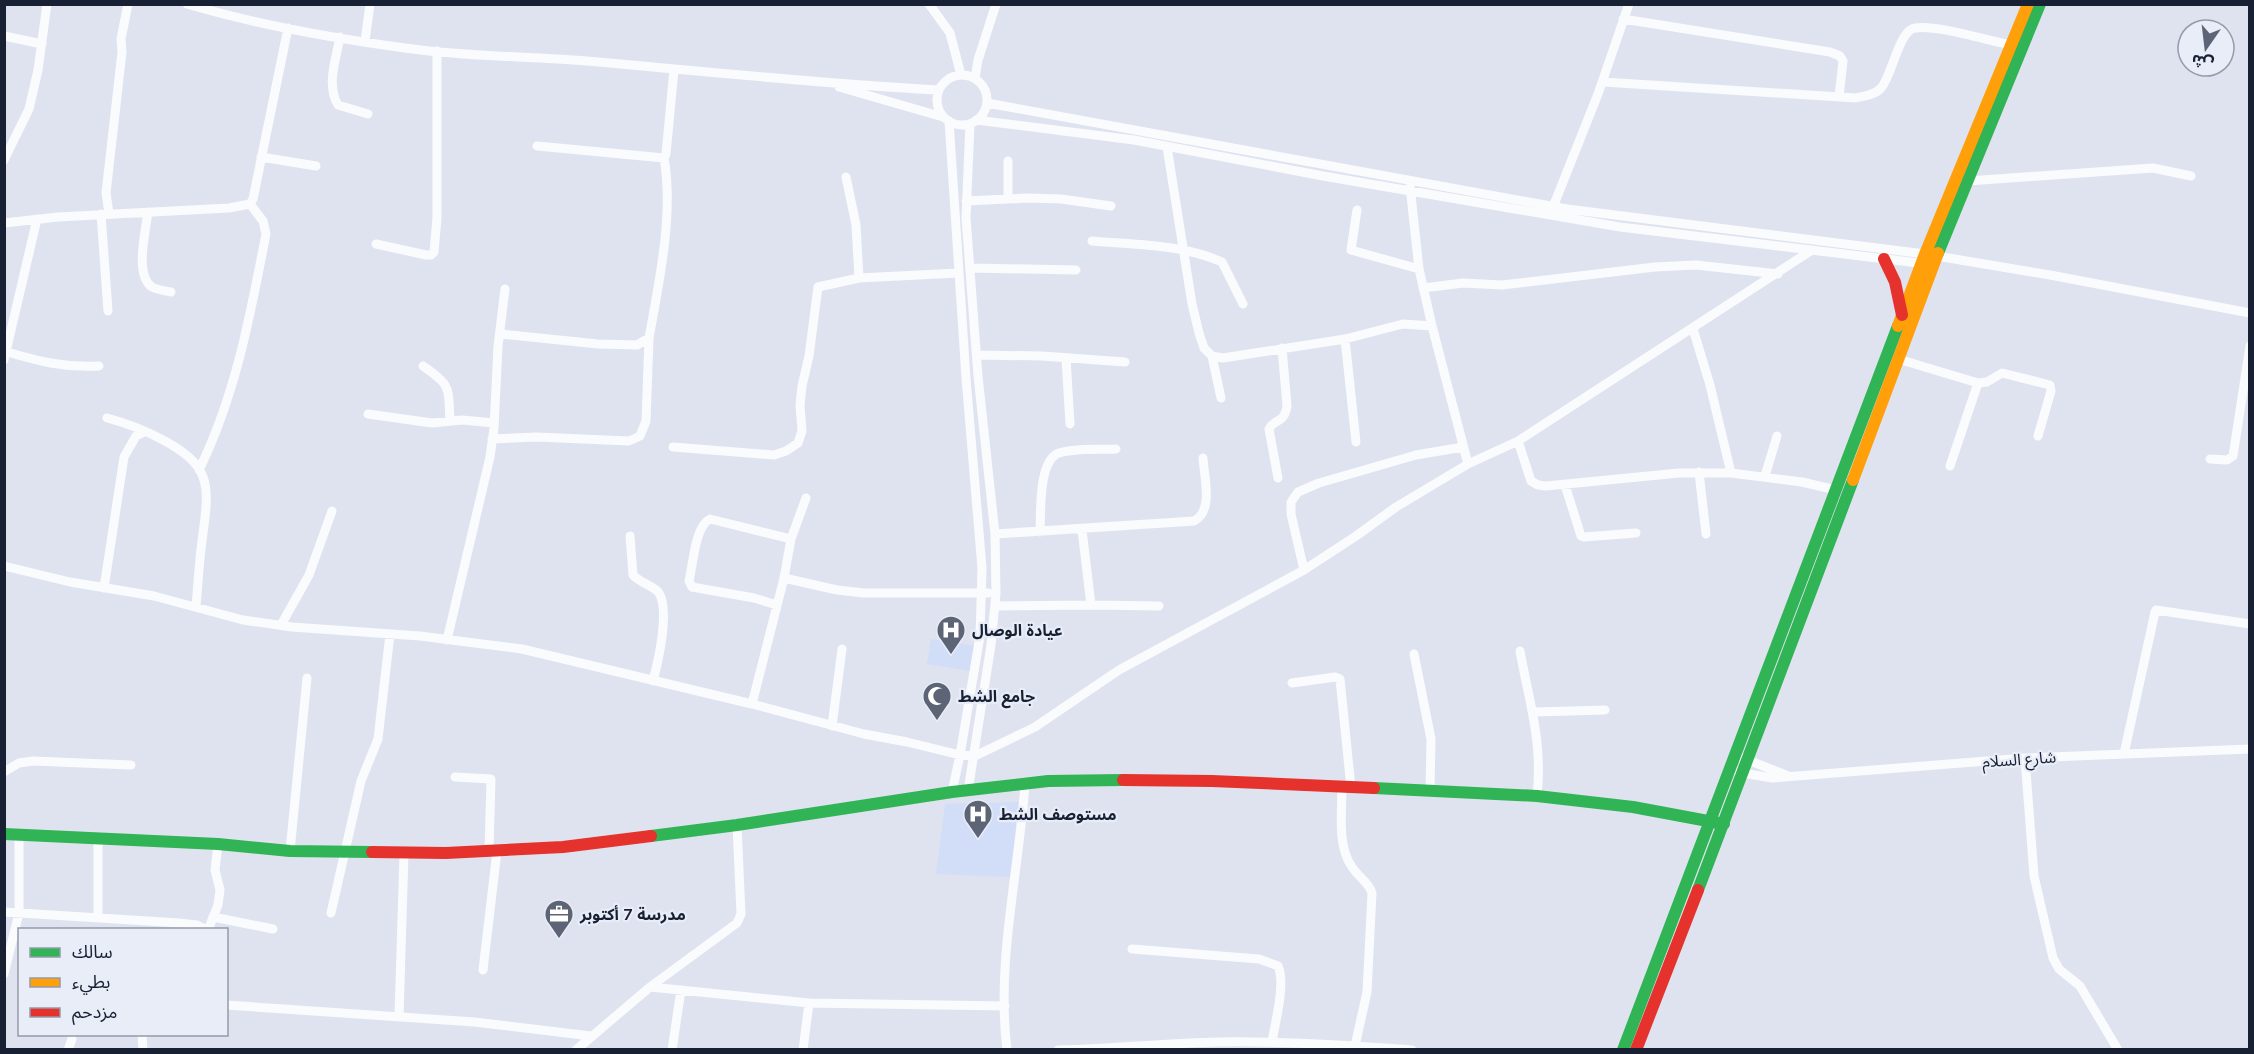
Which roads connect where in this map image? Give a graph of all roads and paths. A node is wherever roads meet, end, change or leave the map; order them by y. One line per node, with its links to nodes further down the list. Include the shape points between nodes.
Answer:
1 (47, 4): 15 (street)
2 (128, 4): 49 (street, via 121,39)
3 (187, 4): 11 (street)
4 (370, 4): 14 (street)
5 (928, 4): 19 (street, via 950,33)
6 (996, 4): 20 (street)
7 (1629, 4): 10 (street)
8 (2028, 4): 16 (main road)
9 (2040, 4): 40 (main road)
10 (1623, 19): 21 (street); 24 (street, via 1830,52 1843,61)
11 (288, 28): 13 (street); 33 (street)
12 (4, 36): 15 (street)
13 (340, 37): 14 (street); 26 (street, via 333,95 338,105)
14 (365, 41): 17 (street)
15 (42, 44): 30 (street, via 29,109)
16 (2011, 45): 24 (street, via 1915,28 1906,33 1879,90 1865,96); 57 (main road)
17 (437, 51): 18 (street); 53 (street, via 434,252 426,255)
18 (674, 70): 22 (street); 34 (street)
19 (961, 75): 20 (street); 23 (street, via 947,79)
20 (975, 78): 25 (street, via 984,88)
21 (1603, 82): 24 (street); 46 (street)
22 (828, 84): 23 (street); 27 (street)
23 (938, 90): 27 (street, via 937,104)
24 (1839, 97)
25 (987, 103): 28 (street, via 982,116); 41 (street)
26 (368, 114)
27 (946, 119): 28 (street, via 963,125); 61 (street)
28 (973, 122): 32 (street); 43 (street)
29 (4, 138): 30 (street)
30 (14, 141): 35 (street)
31 (537, 146): 34 (street)
32 (1167, 147): 41 (street); 54 (street)
33 (261, 157): 37 (street); 44 (street)
34 (664, 158): 74 (street, via 668,181 662,267)
35 (4, 160)
36 (1008, 161): 42 (street)
37 (316, 166)
38 (2191, 176): 40 (street, via 2152,168)
39 (846, 177): 63 (street, via 856,225)
40 (1968, 181): 57 (main road)
41 (1410, 186): 46 (street); 55 (street, via 1620,226); 59 (street)
42 (1008, 199): 43 (street); 45 (street, via 1061,199)
43 (966, 201): 58 (street)
44 (250, 204): 48 (street); 106 (street, via 263,221 266,234 244,347)
45 (1111, 206)
46 (1553, 207): 57 (street)
47 (1357, 210): 59 (street, via 1351,250)
48 (148, 212): 49 (street); 66 (street, via 142,265 145,278 152,287)
49 (105, 214): 50 (street); 68 (street)
50 (37, 219): 51 (street); 78 (street)
51 (4, 223)
52 (1092, 241): 54 (street)
53 (376, 244)
54 (1184, 248): 67 (street, via 1222,262); 80 (street, via 1199,333 1204,348)
55 (1812, 250): 56 (street); 62 (street)
56 (1884, 259): 57 (street); 70 (main road, via 1895,282)
57 (1932, 260): 69 (street, via 2050,275); 70 (main road); 82 (main road)
58 (970, 268): 60 (street); 79 (street)
59 (1419, 268): 64 (street)
60 (1076, 270)
61 (958, 273): 63 (street); 126 (street)
62 (1778, 274): 64 (street, via 1696,265 1502,285 1462,283); 72 (street)
63 (859, 278): 99 (street, via 818,287 815,295 798,442 774,455)
64 (1423, 288): 71 (street)
65 (505, 290): 73 (street)
66 (171, 292)
67 (1244, 304)
68 (108, 311)
69 (2250, 313)
70 (1902, 315): 112 (main road)
71 (1432, 326): 75 (street, via 1403,324); 100 (street)
72 (1693, 328): 97 (street); 108 (street)
73 (500, 334): 74 (street, via 598,344 637,345); 91 (street)
74 (649, 338): 96 (street, via 646,421 640,436 629,441)
75 (1345, 339): 77 (street); 98 (street)
76 (2250, 346): 103 (street, via 2233,456 2227,460)
77 (1282, 348): 80 (street, via 1222,358); 110 (street, via 1286,415 1269,429)
78 (5, 354): 84 (street, via 75,368)
79 (977, 355): 81 (street); 118 (street)
80 (1212, 356): 87 (street)
81 (1066, 358): 83 (street); 92 (street)
82 (1898, 358): 86 (street); 155 (main road)
83 (1125, 362)
84 (99, 366)
85 (423, 366): 90 (street, via 448,387)
86 (1978, 383): 95 (street, via 2002,373 2050,385); 105 (street)
87 (1221, 398)
88 (368, 414): 90 (street, via 432,423)
89 (107, 418): 93 (street)
90 (450, 421): 91 (street)
91 (494, 423): 96 (street)
92 (1070, 424)
93 (144, 432): 106 (street, via 177,447); 125 (street, via 136,436 124,457)
94 (1777, 436): 109 (street)
95 (2038, 436)
96 (492, 439): 136 (street)
97 (1518, 441): 104 (street); 111 (street, via 1531,481 1538,485)
98 (1356, 442)
99 (673, 447)
100 (1463, 447): 104 (street); 123 (street, via 1416,455 1298,492 1291,502 1291,514)
101 (1116, 449): 116 (street, via 1077,450 1051,459 1044,475)
102 (1203, 458): 115 (street, via 1205,509 1201,518)
103 (2210, 459)
104 (1468, 464): 123 (street)
105 (1950, 466)
106 (199, 470): 130 (street, via 204,477 206,509)
107 (1699, 472): 108 (street); 111 (street); 119 (street)
108 (1731, 473): 109 (street)
109 (1765, 476): 112 (street)
110 (1278, 478)
111 (1565, 485): 117 (street, via 1581,536)
112 (1836, 490): 152 (main road)
113 (806, 498): 121 (street)
114 (332, 511): 134 (street, via 309,575)
115 (1082, 530): 116 (street); 129 (street)
116 (1040, 532): 118 (street)
117 (1636, 532)
118 (995, 534): 127 (street)
119 (1706, 534)
120 (630, 536): 141 (street, via 633,575 660,596 662,640)
121 (791, 539): 124 (street); 128 (street, via 710,519 699,530 689,581 692,587)
122 (4, 566): 125 (street)
123 (1304, 570): 153 (street, via 1119,670 1035,727)
124 (784, 578): 126 (street, via 864,593); 128 (street)
125 (104, 588): 130 (street)
126 (982, 593): 127 (street); 143 (street)
127 (996, 593): 131 (street)
128 (777, 604): 145 (street)
129 (1091, 605): 131 (street); 132 (street)
130 (196, 606): 134 (street, via 243,620)
131 (996, 606): 144 (street)
132 (1160, 606)
133 (2250, 624): 150 (street, via 2155,612)
134 (281, 625): 135 (street)
135 (390, 634): 136 (street); 177 (street, via 378,740 361,781)
136 (447, 640): 141 (street, via 522,650)
137 (842, 650): 148 (street)
138 (1520, 651): 147 (street)
139 (1414, 654): 165 (street, via 1431,739)
140 (307, 678): 175 (street)
141 (653, 681): 145 (street)
142 (1292, 683): 163 (street, via 1340,679)
143 (970, 699): 144 (street); 151 (street)
144 (983, 701): 153 (street)
145 (752, 704): 148 (street)
146 (1605, 710): 147 (street)
147 (1534, 712): 167 (street, via 1539,750)
148 (832, 726): 151 (street)
149 (2250, 750): 150 (street, شارع السلام)
150 (2124, 754): 154 (street, شارع السلام)
151 (960, 755): 153 (street); 166 (street)
152 (1735, 755): 155 (street); 157 (main road)
153 (975, 756): 164 (street)
154 (2025, 758): 160 (street, شارع السلام); 209 (street, via 2034,876 2053,958 2059,969 2080,986)
155 (1748, 760): 159 (main road); 160 (street)
156 (131, 765): 158 (street, via 33,761 19,763)
157 (1730, 769): 159 (street, شارع السلام); 168 (main road)
158 (4, 772)
159 (1743, 773): 160 (street, شارع السلام, via 1764,778); 169 (main road)
160 (1788, 776)
161 (455, 777): 176 (street, via 491,779)
162 (1025, 784): 163 (main road, via 1212,781); 164 (main road); 194 (street, via 1006,952)
163 (1346, 788): 165 (main road); 199 (street, via 1342,832 1345,850 1350,866 1372,893 1367,992)
164 (968, 791): 166 (main road)
165 (1430, 791): 167 (main road)
166 (952, 792): 170 (main road)
167 (1537, 796): 168 (main road)
168 (1711, 820): 169 (main road); 207 (main road)
169 (1724, 824): 208 (main road)
170 (737, 825): 176 (main road, via 563,847); 190 (street, via 741,914 737,923)
171 (4, 834): 172 (main road)
172 (19, 834): 173 (main road); 180 (street)
173 (98, 839): 174 (main road); 183 (street)
174 (218, 844): 175 (main road); 182 (street, via 215,870 220,890)
175 (290, 851): 177 (main road)
176 (493, 851): 178 (main road); 188 (street)
177 (344, 852): 178 (main road); 181 (street)
178 (404, 854): 195 (street)
179 (4, 912): 180 (street)
180 (19, 913): 183 (street); 189 (street)
181 (331, 913)
182 (213, 917): 185 (street); 186 (street)
183 (98, 918): 184 (street, via 179,923)
184 (199, 928)
185 (208, 928)
186 (273, 929)
187 (1132, 949): 198 (street, via 1259,959 1278,966 1280,984)
188 (483, 970)
189 (4, 974)
190 (650, 987): 191 (street); 196 (street)
191 (681, 990): 192 (street); 202 (street)
192 (809, 1003): 194 (street); 203 (street)
193 (228, 1005): 195 (street)
194 (1005, 1006): 204 (street)
195 (399, 1016): 196 (street)
196 (591, 1036): 201 (street)
197 (72, 1039): 200 (street)
198 (1272, 1042): 199 (street); 205 (street)
199 (1355, 1046): 206 (street)
200 (68, 1050)
201 (576, 1050)
202 (672, 1050)
203 (803, 1050)
204 (1007, 1050)
205 (1058, 1050)
206 (1412, 1050)
207 (1623, 1050)
208 (1636, 1050)
209 (2118, 1050)

